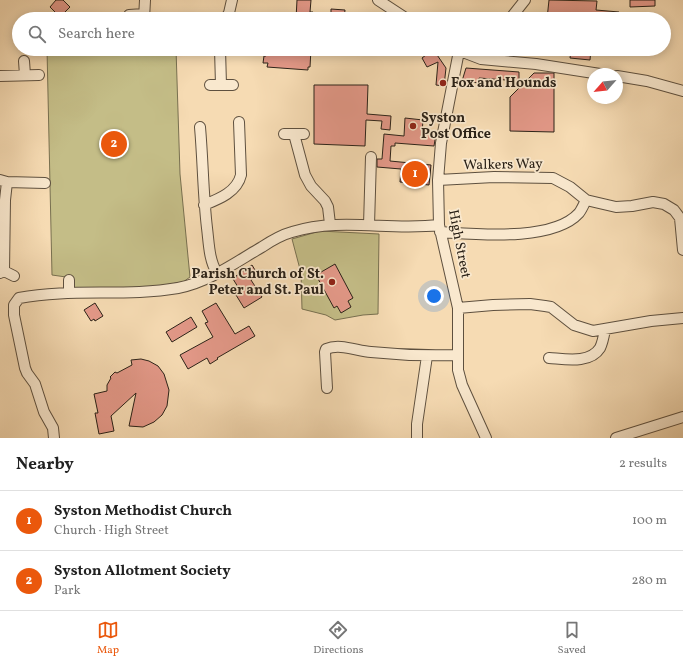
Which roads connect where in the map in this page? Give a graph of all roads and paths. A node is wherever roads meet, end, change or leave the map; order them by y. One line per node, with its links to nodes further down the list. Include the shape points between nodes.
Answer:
1 (145, 0): 5 (street)
2 (232, 0): 6 (street)
3 (525, 0): 8 (street)
4 (384, 2): 7 (street)
5 (144, 12)
6 (229, 12)
7 (398, 12)
8 (516, 12)
9 (220, 56): 19 (street)
10 (456, 56): 26 (street, High Street, via 441,143)
11 (473, 56): 13 (street)
12 (24, 61): 15 (street)
13 (587, 72)
14 (39, 74): 15 (street)
15 (25, 75): 16 (street)
16 (0, 76)
17 (623, 77): 21 (street)
18 (210, 85): 19 (street)
19 (221, 85): 20 (street)
20 (233, 85)
21 (683, 91)
22 (239, 122): 30 (street, via 240,180 230,192)
23 (200, 127): 30 (street)
24 (294, 134): 31 (street, via 305,175 325,201)
25 (371, 157): 32 (street)
26 (438, 180): 29 (street, Walkers Way, via 494,177 553,178); 33 (street, High Street)
27 (3, 181): 28 (street); 35 (street)
28 (45, 183)
29 (586, 200): 33 (street, via 579,213 570,220 558,227 539,231 520,234 481,234); 34 (street, via 616,206 658,202 674,210 680,218)
30 (204, 205): 36 (street, via 212,264)
31 (330, 224): 32 (street); 36 (street, via 290,232)
32 (370, 225): 33 (street)
33 (439, 228): 39 (street, High Street)
34 (683, 250)
35 (6, 273)
36 (217, 273): 38 (street, via 178,288)
37 (69, 280): 38 (street)
38 (69, 293): 47 (street, via 19,298 14,305 25,368 35,384 44,412 53,428)
39 (458, 308): 41 (street, via 538,305 551,307 574,325 593,331); 42 (street, High Street)
40 (683, 318): 41 (street)
41 (605, 329): 44 (street, via 596,354 580,363 561,354)
42 (457, 355): 43 (street); 49 (street, High Street, via 462,385)
43 (427, 356): 45 (street, via 330,347 325,352); 48 (street)
44 (549, 358)
45 (327, 388)
46 (683, 417): 50 (street)
47 (54, 438)
48 (417, 438)
49 (486, 438)
50 (616, 438)

